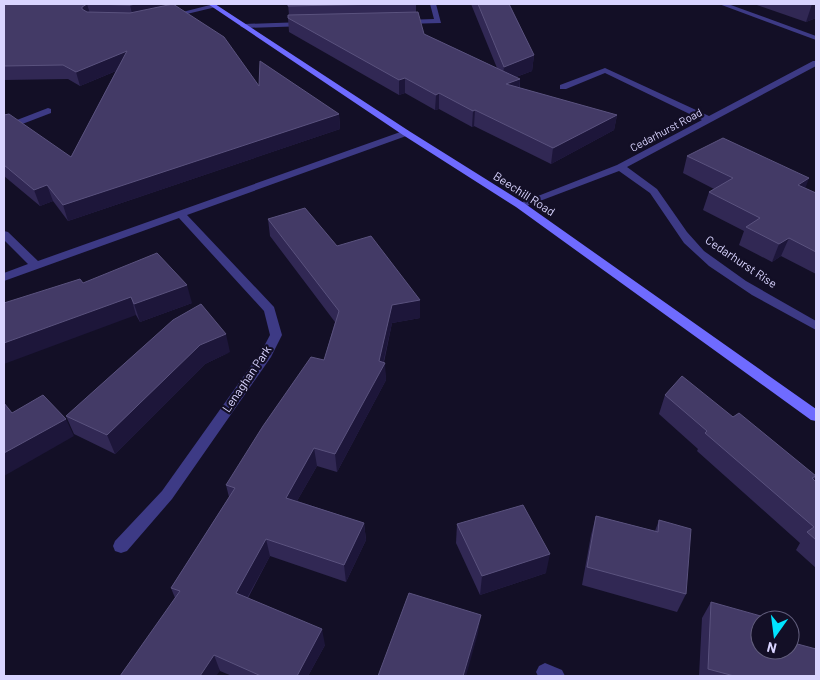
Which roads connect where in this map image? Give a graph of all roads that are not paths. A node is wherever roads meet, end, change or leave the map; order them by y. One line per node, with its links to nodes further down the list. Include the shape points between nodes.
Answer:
1 (433, 4): 5 (street, via 438,21)
2 (722, 4): 8 (street)
3 (212, 5): 4 (street); 7 (street, Beechill Road)
4 (162, 17)
5 (399, 22)
6 (312, 24): 7 (street)
7 (244, 26): 14 (street, Beechill Road)
8 (816, 38)
9 (816, 63): 12 (street, Cedarhurst Road)
10 (563, 87): 12 (street, via 605,70)
11 (48, 111): 13 (street)
12 (710, 120): 15 (street, Cedarhurst Road)
13 (4, 128)
14 (406, 133): 16 (street, Beechill Road); 17 (street)
15 (620, 167): 16 (street, Cedarhurst Road); 21 (street, Cedarhurst Rise, via 642,180 661,200 682,236 701,254 734,278)
16 (520, 205): 22 (street, Beechill Road)
17 (181, 214): 19 (street); 23 (street, Lenaghan Park, via 270,310 276,335 167,495)
18 (4, 234): 19 (street)
19 (36, 266): 20 (street)
20 (4, 277)
21 (816, 326)
22 (816, 416)
23 (121, 546)

